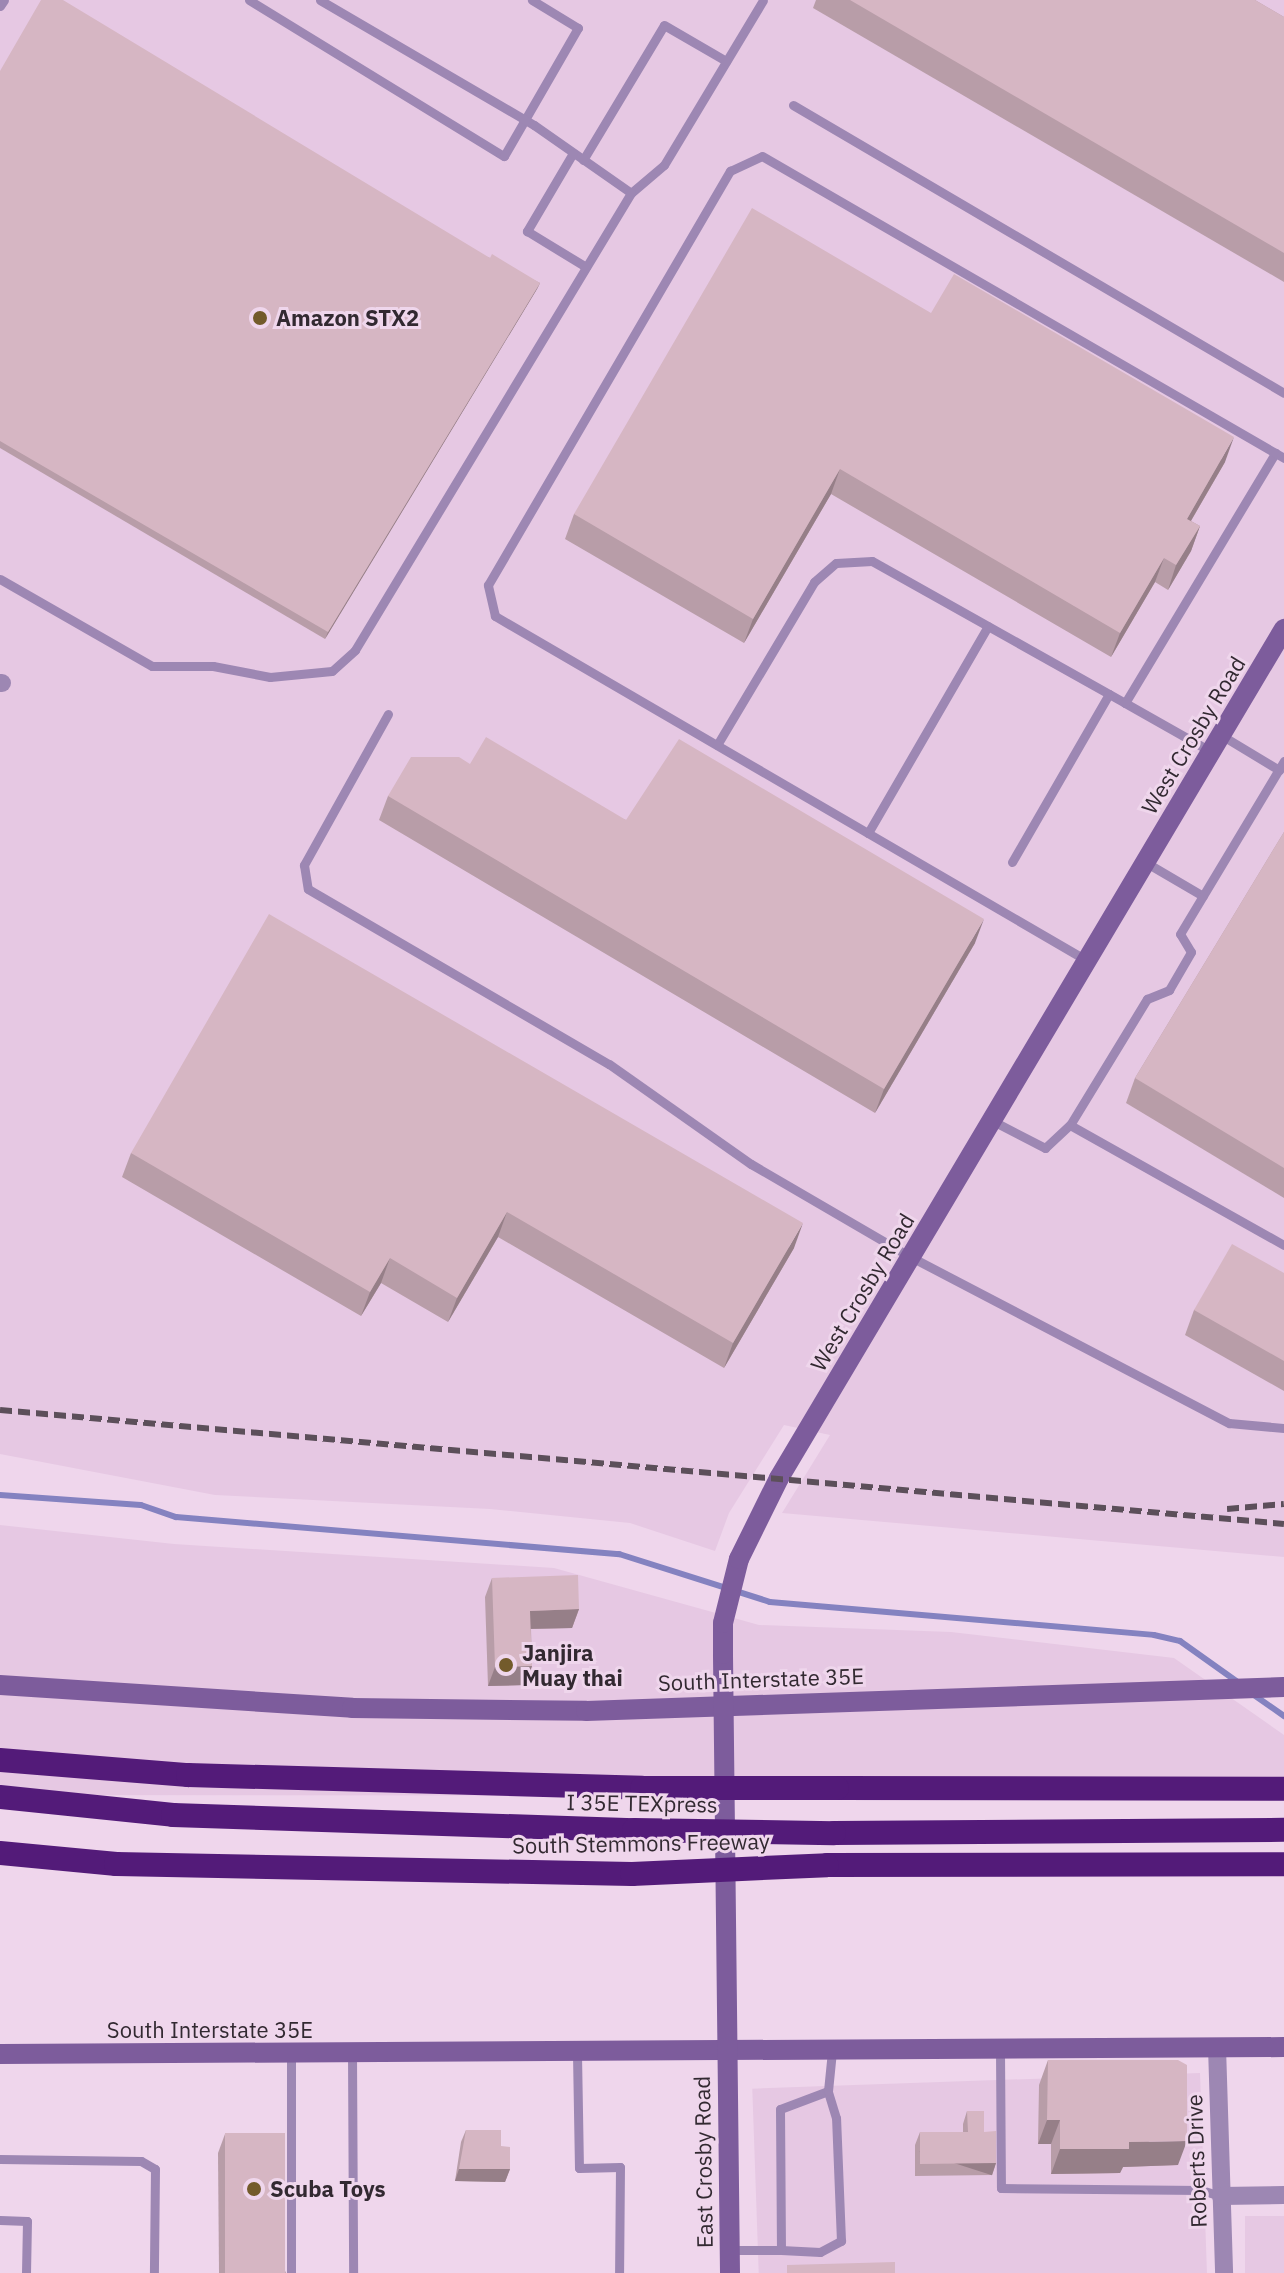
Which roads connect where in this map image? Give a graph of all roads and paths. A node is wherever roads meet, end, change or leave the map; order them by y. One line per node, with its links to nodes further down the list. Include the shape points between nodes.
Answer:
1 (4, 0): 6 (lane)
2 (249, 0): 9 (lane, via 504,156)
3 (320, 0): 9 (lane)
4 (532, 0): 9 (lane, via 578,28)
5 (763, 0): 7 (lane)
6 (0, 6)
7 (726, 61): 11 (lane, via 664,25); 12 (lane, via 664,165)
8 (793, 105): 14 (lane)
9 (526, 120): 10 (lane)
10 (573, 153): 11 (lane); 13 (lane, via 527,231)
11 (583, 160): 12 (lane)
12 (631, 193): 13 (lane)
13 (586, 267): 16 (lane, via 355,650 332,671 270,677 213,666 152,666)
14 (1284, 393)
15 (1280, 456): 20 (lane); 23 (lane, via 762,156 730,171 488,585 495,616)
16 (0, 579)
17 (988, 626): 19 (lane); 23 (lane, via 872,561 836,563 814,582); 25 (lane)
18 (1284, 629): 22 (main road, West Crosby Road)
19 (1109, 694): 20 (lane); 26 (lane)
20 (1125, 703): 22 (lane)
21 (388, 714): 33 (lane, via 304,865 308,889 609,1064 751,1164)
22 (1216, 743): 24 (lane); 27 (main road, West Crosby Road)
23 (717, 745): 25 (lane)
24 (1282, 766): 28 (lane)
25 (868, 833): 29 (lane)
26 (1012, 862)
27 (1145, 862): 28 (lane); 29 (main road, West Crosby Road)
28 (1203, 896): 31 (lane, via 1180,934 1191,952 1169,990 1147,999)
29 (1086, 960): 30 (main road, West Crosby Road)
30 (991, 1120): 31 (lane, via 1045,1148); 33 (main road, West Crosby Road)
31 (1070, 1125): 32 (lane)
32 (1284, 1245)
33 (911, 1257): 34 (lane, via 1229,1423); 37 (main road, West Crosby Road, via 779,1478 739,1559 723,1623)
34 (1284, 1428)
35 (0, 1685): 37 (main road, South Interstate 35E, via 352,1708 586,1711)
36 (1284, 1687): 37 (main road, South Interstate 35E)
37 (726, 1704): 46 (main road, West Crosby Road)
38 (0, 1760): 39 (highway, bridge, via 188,1775 642,1788)
39 (1284, 1789)
40 (0, 1797): 41 (highway, I 35E TEXpress, bridge, via 173,1815 634,1830)
41 (1284, 1830)
42 (0, 1853): 43 (highway, South Stemmons Freeway, bridge, via 116,1864 632,1874 827,1865)
43 (1284, 1864)
44 (1217, 2047): 45 (main road, South Interstate 35E); 48 (main road, South Interstate 35E); 56 (street, Roberts Drive)
45 (1284, 2047)
46 (725, 2050): 47 (main road, South Interstate 35E); 51 (main road, South Interstate 35E); 58 (main road, East Crosby Road)
47 (832, 2051): 48 (main road, South Interstate 35E); 53 (lane)
48 (1000, 2051): 56 (lane, via 1001,2188 1201,2190)
49 (0, 2054): 52 (main road, South Interstate 35E)
50 (352, 2054): 51 (main road, South Interstate 35E); 52 (main road, South Interstate 35E); 63 (lane)
51 (577, 2054): 64 (lane, via 579,2168 620,2167)
52 (291, 2055): 62 (lane)
53 (828, 2091): 59 (lane, via 780,2109); 59 (lane, via 836,2118 841,2241 820,2252)
54 (0, 2159): 61 (lane, via 141,2161 155,2169)
55 (1284, 2195): 56 (street)
56 (1221, 2196): 66 (street, Roberts Drive)
57 (0, 2220): 60 (lane, via 27,2221)
58 (729, 2250): 59 (lane); 65 (main road, East Crosby Road)
59 (781, 2250)
60 (26, 2273)
61 (154, 2273)
62 (291, 2273)
63 (353, 2273)
64 (619, 2273)
65 (730, 2273)
66 (1224, 2273)

